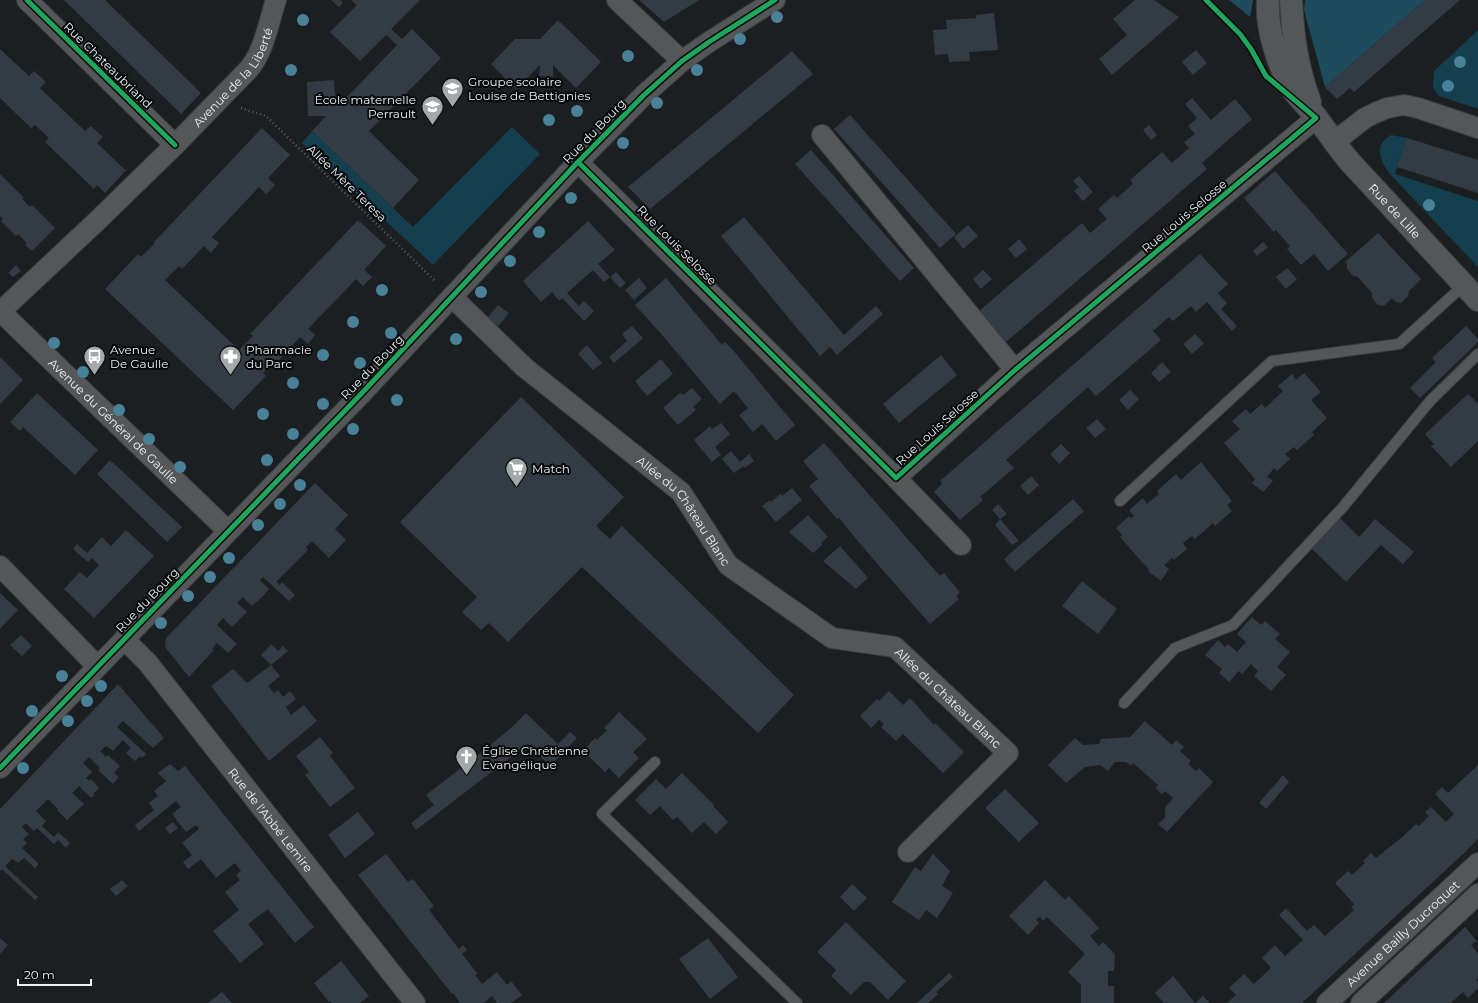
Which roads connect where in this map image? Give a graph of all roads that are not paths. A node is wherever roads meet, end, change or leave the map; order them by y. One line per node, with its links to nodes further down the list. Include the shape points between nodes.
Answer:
1 (26, 0): 12 (street, Rue Chateaubriand)
2 (276, 0): 12 (street, Avenue de la Liberté, via 256,60)
3 (617, 0): 7 (street)
4 (775, 0): 7 (street, Rue du Bourg)
5 (1268, 0): 8 (street, Rue de Lille, via 1274,47 1285,78)
6 (1291, 0): 8 (street, Rue de Lille, via 1297,60)
7 (682, 61): 13 (street, Rue du Bourg, via 644,94)
8 (1316, 118): 11 (street, Rue de Lille); 18 (street, Rue Louis Selosse)
9 (1478, 128): 11 (street, via 1418,108 1404,106 1387,108 1365,118)
10 (822, 136): 18 (street)
11 (1334, 142): 14 (street, Rue de Lille)
12 (175, 145): 16 (street)
13 (578, 162): 15 (street, Rue du Bourg); 19 (street, Rue Louis Selosse)
14 (1471, 292): 20 (lane, via 1399,344 1272,361)
15 (452, 297): 21 (street, Rue du Bourg); 29 (street, Allée du Château Blanc, via 524,367 681,492 728,564 832,638 896,647 1008,754)
16 (0, 312): 21 (street, Avenue du Général de Gaulle)
17 (1478, 354): 26 (lane, via 1430,402 1343,507 1233,624 1175,648)
18 (1015, 370): 19 (street, Rue Louis Selosse)
19 (896, 478): 22 (street, Rue Louis Selosse)
20 (1120, 501)
21 (228, 531): 24 (street, Rue du Bourg)
22 (962, 545)
23 (0, 566): 25 (street)
24 (124, 639): 25 (street, Rue du Bourg); 32 (street, Rue de l'Abbé Lemire, via 148,664)
25 (97, 666): 28 (street, Rue du Bourg)
26 (1124, 703)
27 (655, 762): 33 (lane, via 602,814)
28 (0, 768)
29 (908, 852)
30 (1475, 874): 34 (street, Avenue Bailly Ducroquet)
31 (1478, 894): 35 (street, Avenue Bailly Ducroquet)
32 (415, 1003)
33 (797, 1003)
34 (1327, 1003)
35 (1361, 1003)

